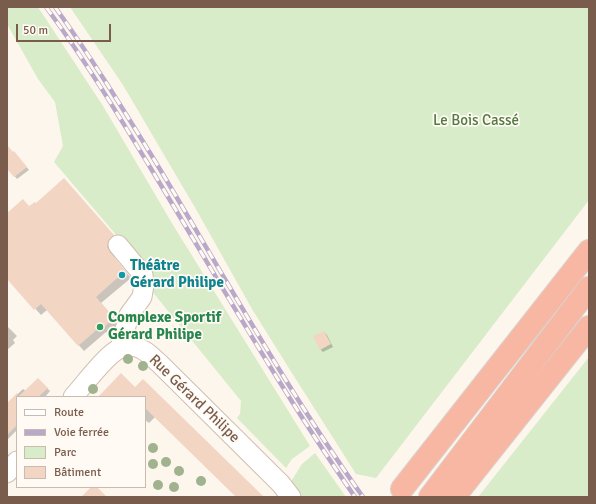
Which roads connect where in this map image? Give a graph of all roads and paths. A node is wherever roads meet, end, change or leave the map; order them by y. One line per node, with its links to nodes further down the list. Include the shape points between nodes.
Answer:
1 (118, 245): 5 (street, via 143,275 144,285 142,297 129,315)
2 (589, 251): 9 (highway)
3 (589, 288): 11 (highway)
4 (589, 327): 12 (highway)
5 (120, 348): 6 (street, via 110,355); 10 (street, Rue Gérard Philipe, via 137,347 159,363)
6 (74, 396)
7 (16, 462): 8 (street)
8 (7, 473)
9 (402, 489)
10 (291, 497)
11 (430, 497)
12 (454, 497)

